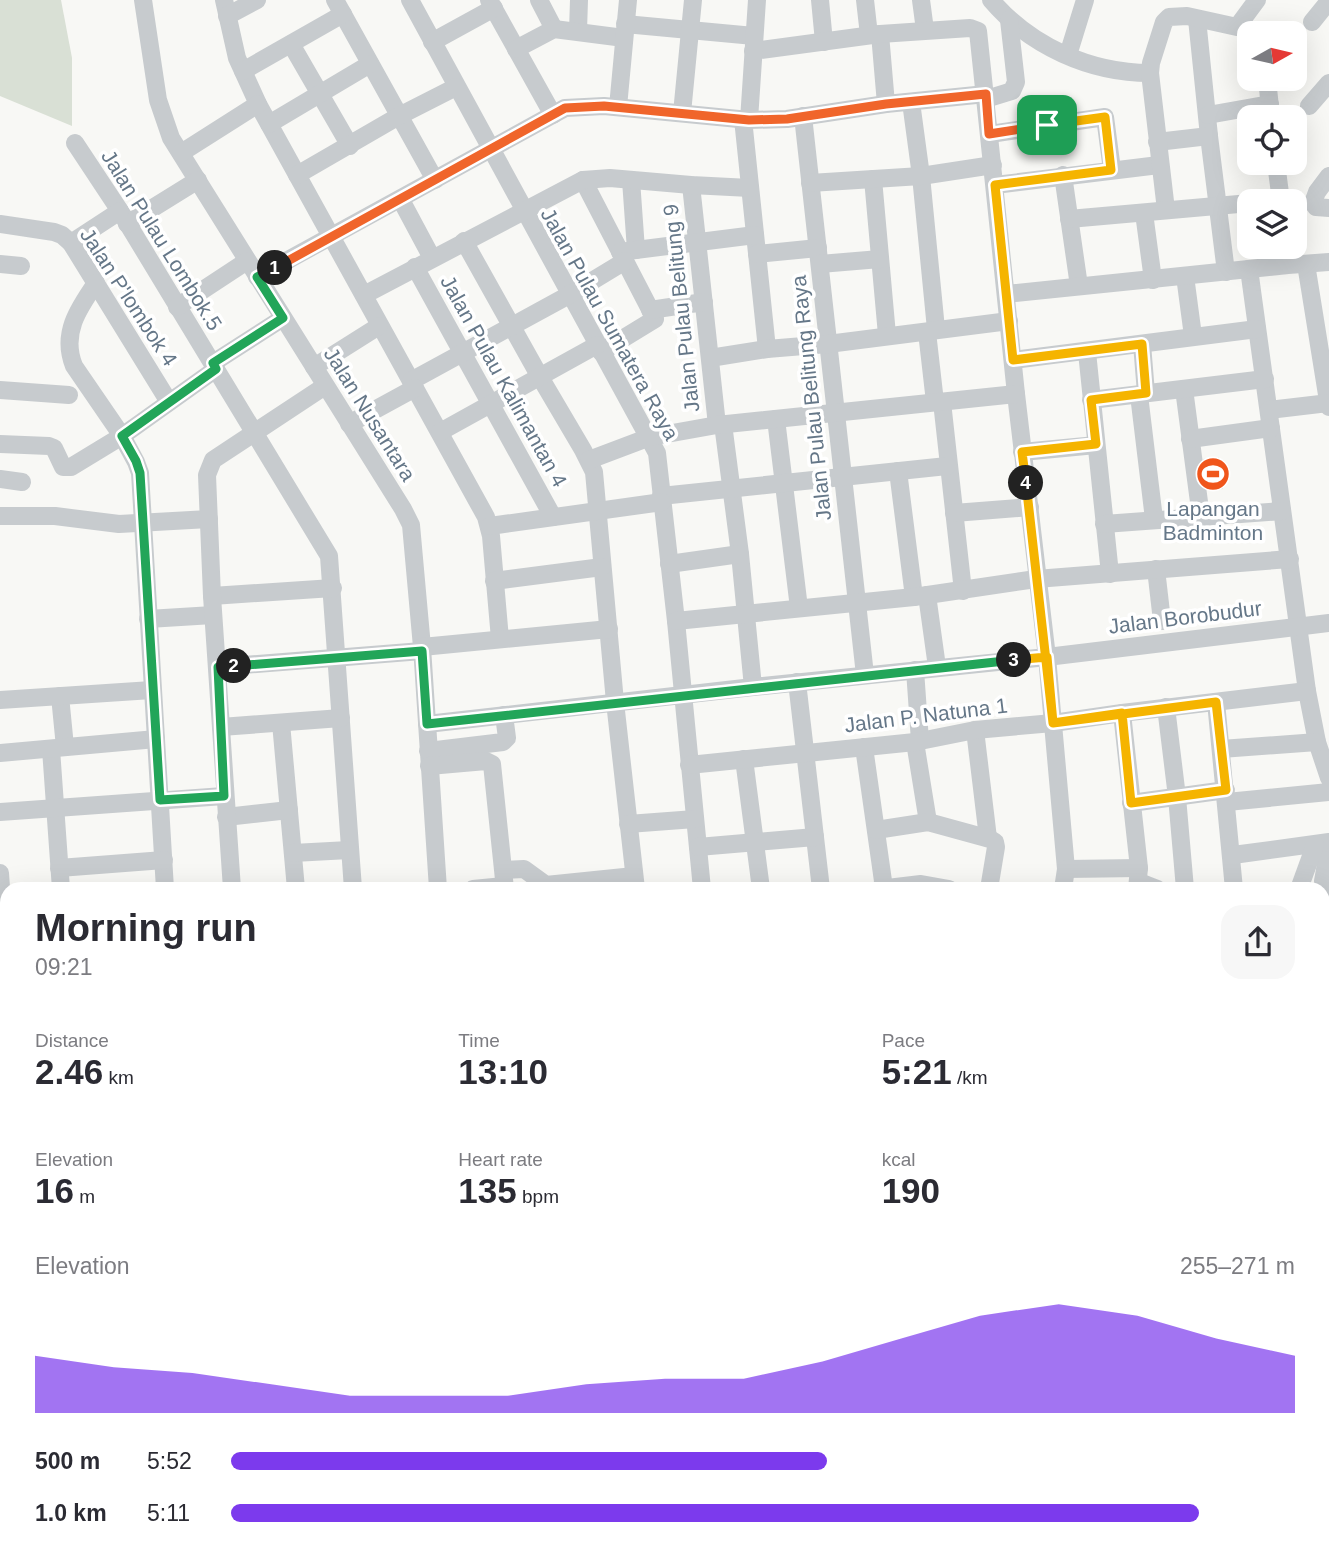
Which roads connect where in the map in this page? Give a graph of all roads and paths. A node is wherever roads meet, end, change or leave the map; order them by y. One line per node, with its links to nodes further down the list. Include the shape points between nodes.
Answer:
1 (142, 0): 60 (street, Jalan Nusantara, via 160,111)
2 (257, 0): 18 (street)
3 (410, 0): 28 (street, Jalan Pulau Sumatera Raya)
4 (539, 0): 22 (street)
5 (579, 0): 24 (street)
6 (628, 0): 25 (street)
7 (693, 0): 26 (street)
8 (757, 0): 31 (street)
9 (820, 0): 29 (street)
10 (865, 0): 27 (street)
11 (920, 0): 23 (street)
12 (1085, 0): 33 (street)
13 (1197, 0): 20 (street)
14 (1257, 0): 20 (street, via 1237,27)
15 (1329, 1): 21 (street)
16 (492, 4): 28 (street); 32 (street)
17 (339, 7): 30 (street); 34 (street)
18 (225, 8): 35 (street)
19 (1001, 8): 33 (street, via 1041,44); 40 (street, via 1014,88)
20 (1192, 18): 36 (street, via 1169,17 1164,22); 49 (street)
21 (1312, 22)
22 (554, 29): 24 (street); 32 (street)
23 (925, 30): 27 (street); 40 (street, via 978,31)
24 (578, 31): 25 (street)
25 (625, 31): 26 (street); 45 (street)
26 (690, 31): 31 (street); 46 (street)
27 (875, 35): 29 (street); 43 (street)
28 (432, 42): 38 (street, Jalan Pulau Sumatera Raya)
29 (824, 42): 31 (street)
30 (291, 44): 35 (street); 39 (street)
31 (754, 44): 52 (street)
32 (516, 49): 48 (street)
33 (1068, 55): 36 (street, via 1114,71)
34 (370, 64): 39 (street); 50 (street)
35 (243, 71): 42 (street)
36 (1150, 73): 56 (street)
37 (1329, 83): 44 (street)
38 (456, 87): 50 (street); 59 (street, Jalan Pulau Sumatera Raya)
39 (319, 93): 53 (street); 58 (street)
40 (986, 97): 41 (street); 54 (street)
41 (911, 102): 43 (street); 66 (street)
42 (258, 104): 53 (street); 60 (street)
43 (886, 104): 51 (street)
44 (1309, 106)
45 (618, 107): 46 (street); 48 (street, via 565,108)
46 (682, 113): 52 (street)
47 (1237, 113): 49 (street)
48 (553, 115): 59 (street)
49 (1208, 115): 55 (street)
50 (400, 116): 58 (street); 70 (street)
51 (803, 116): 52 (street); 73 (street, Jalan Pulau Belitung Raya)
52 (746, 120): 76 (street)
53 (269, 124): 64 (street)
54 (989, 134): 61 (street); 63 (street, via 1105,117)
55 (1209, 136): 56 (street); 79 (street)
56 (1157, 142): 62 (street)
57 (75, 144): 84 (street, Jalan Pulau Lombok.5)
58 (350, 146): 64 (street)
59 (490, 150): 70 (street); 81 (street, Jalan Pulau Sumatera Raya)
60 (181, 153): 69 (street, Jalan Nusantara)
61 (993, 165): 66 (street); 75 (street)
62 (1159, 165): 63 (street); 82 (street)
63 (1111, 170): 65 (street)
64 (297, 175): 88 (street)
65 (1063, 175): 75 (street); 85 (street)
66 (921, 176): 68 (street); 121 (street)
67 (1329, 176): 80 (street, via 1313,203)
68 (873, 179): 73 (street); 96 (street)
69 (198, 180): 84 (street); 97 (street, Jalan Nusantara)
70 (435, 180): 77 (street)
71 (583, 180): 72 (street); 81 (street); 92 (street)
72 (631, 180): 74 (street); 92 (street)
73 (810, 183): 94 (street, Jalan Pulau Belitung Raya)
74 (691, 185): 76 (street); 90 (street, Jalan Pulau Belitung 9)
75 (995, 185): 110 (street)
76 (750, 188): 87 (street)
77 (401, 200): 88 (street); 95 (street)
78 (1237, 204): 79 (street)
79 (1217, 206): 82 (street); 104 (street)
80 (1329, 208)
81 (522, 210): 89 (street); 112 (street, Jalan Pulau Sumatera Raya)
82 (1166, 210): 83 (street)
83 (1144, 213): 85 (street); 107 (street)
84 (123, 218): 91 (street); 114 (street, Jalan Pulau Lombok.5)
85 (1069, 219): 109 (street)
86 (0, 224): 91 (street, Jalan P'lombok 4, via 54,232)
87 (755, 235): 90 (street); 93 (street)
88 (331, 237): 106 (street); 111 (street)
89 (464, 241): 95 (street); 118 (street)
90 (696, 241): 92 (street); 113 (street, Jalan Pulau Belitung 9)
91 (71, 243): 108 (street, Jalan P'lombok 4)
92 (627, 254): 112 (street); 115 (street)
93 (757, 254): 94 (street); 127 (street)
94 (819, 256): 96 (street); 124 (street, Jalan Pulau Belitung Raya)
95 (432, 258): 102 (street)
96 (880, 259): 122 (street)
97 (247, 261): 106 (street, Jalan Nusantara); 114 (street)
98 (1329, 262): 100 (street)
99 (0, 264): 101 (street)
100 (1306, 264): 103 (street); 147 (street)
101 (21, 266)
102 (415, 267): 111 (street); 129 (street, Jalan Pulau Kalimantan 4)
103 (1249, 269): 104 (street); 120 (street)
104 (1226, 272): 105 (street)
105 (1185, 276): 107 (street); 123 (street)
106 (257, 277): 116 (street, Jalan Nusantara)
107 (1153, 280): 109 (street)
108 (96, 283): 144 (street, Jalan P'lombok 4); 155 (street, via 72,324 70,357)
109 (1079, 286): 110 (street)
110 (1006, 294): 117 (street)
111 (364, 295): 119 (street)
112 (569, 295): 118 (street); 126 (street, Jalan Pulau Sumatera Raya)
113 (704, 302): 115 (street); 130 (street, Jalan Pulau Belitung 9)
114 (177, 307): 132 (street, Jalan Pulau Lombok.5)
115 (652, 314): 126 (street)
116 (283, 318): 132 (street); 133 (street, Jalan Nusantara)
117 (1009, 321): 121 (street); 131 (street)
118 (512, 325): 129 (street); 134 (street)
119 (379, 326): 133 (street); 136 (street)
120 (1257, 329): 123 (street); 135 (street)
121 (931, 331): 122 (street); 145 (street)
122 (887, 335): 124 (street)
123 (1193, 336): 125 (street)
124 (828, 344): 127 (street); 148 (street, Jalan Pulau Belitung Raya)
125 (1142, 344): 128 (street); 141 (street)
126 (599, 348): 134 (street); 156 (street, Jalan Pulau Sumatera Raya)
127 (767, 349): 130 (street)
128 (1087, 352): 131 (street); 143 (street)
129 (463, 353): 136 (street); 146 (street, Jalan Pulau Kalimantan 4)
130 (710, 358): 152 (street, Jalan Pulau Belitung 9)
131 (1013, 360): 140 (street)
132 (214, 366): 144 (street); 153 (street, Jalan Pulau Lombok.5)
133 (314, 368): 137 (street, Jalan Nusantara)
134 (540, 377): 146 (street); 161 (street)
135 (1265, 379): 138 (street); 150 (street)
136 (413, 384): 151 (street); 154 (street)
137 (325, 386): 151 (street, Jalan Nusantara); 153 (street)
138 (1184, 389): 141 (street); 157 (street)
139 (0, 390): 142 (street)
140 (1016, 394): 145 (street); 160 (street)
141 (1142, 394): 143 (street); 178 (street)
142 (69, 395)
143 (1091, 400): 159 (street)
144 (169, 402): 155 (street)
145 (938, 402): 148 (street); 162 (street)
146 (491, 404): 154 (street); 175 (street, Jalan Pulau Kalimantan 4)
147 (1329, 405): 150 (street)
148 (835, 412): 149 (street); 164 (street, Jalan Pulau Belitung Raya)
149 (776, 419): 152 (street); 167 (street)
150 (1270, 419): 157 (street); 171 (street)
151 (349, 424): 205 (street, Jalan Nusantara, via 411,525)
152 (720, 424): 156 (street); 168 (street, Jalan Pulau Belitung 9)
153 (254, 432): 177 (street, via 209,466); 190 (street, Jalan Pulau Lombok.5, via 325,547)
154 (440, 432): 181 (street)
155 (122, 436): 158 (street, via 67,468 49,446); 179 (street, via 140,473)
156 (650, 437): 161 (street); 169 (street, Jalan Pulau Sumatera Raya, via 659,463)
157 (1190, 439): 176 (street)
158 (0, 444)
159 (1096, 444): 160 (street); 180 (street)
160 (1022, 452): 170 (street)
161 (589, 460): 172 (street)
162 (947, 466): 163 (street); 173 (street)
163 (898, 471): 164 (street); 193 (street)
164 (842, 477): 167 (street); 194 (street, Jalan Pulau Belitung Raya)
165 (0, 479): 166 (street)
166 (22, 482)
167 (785, 482): 168 (street); 195 (street)
168 (731, 487): 169 (street); 182 (street, Jalan Pulau Belitung 9)
169 (661, 499): 172 (street); 184 (street, Jalan Pulau Sumatera Raya)
170 (1030, 507): 173 (street); 188 (street)
171 (1282, 511): 176 (street); 183 (street)
172 (597, 512): 175 (street); 185 (street)
173 (954, 513): 191 (street)
174 (0, 516): 179 (street)
175 (553, 517): 181 (street)
176 (1201, 517): 178 (street)
177 (209, 519): 179 (street); 192 (street)
178 (1154, 519): 180 (street)
179 (143, 524): 198 (street)
180 (1104, 524): 187 (street)
181 (490, 526): 189 (street)
182 (740, 554): 184 (street); 196 (street, Jalan Pulau Belitung 9)
183 (1290, 559): 186 (street); 202 (street)
184 (669, 564): 199 (street, Jalan Pulau Sumatera Raya)
185 (602, 567): 189 (street); 203 (street)
186 (1156, 569): 187 (street); 200 (street)
187 (1110, 574): 188 (street)
188 (1036, 579): 191 (street); 206 (street)
189 (494, 581): 204 (street)
190 (333, 588): 192 (street); 207 (street, Jalan Pulau Lombok.5)
191 (964, 591): 193 (street)
192 (212, 596): 197 (street)
193 (921, 596): 194 (street); 209 (street)
194 (856, 602): 195 (street); 211 (street, Jalan Pulau Belitung Raya)
195 (799, 608): 196 (street)
196 (745, 614): 199 (street); 213 (street, Jalan Pulau Belitung 9)
197 (213, 615): 198 (street); 208 (street)
198 (148, 620): 214 (street)
199 (676, 621): 217 (street, Jalan Pulau Sumatera Raya)
200 (1162, 621)
201 (1329, 623): 202 (street, Jalan Borobudur)
202 (1299, 626): 206 (street, Jalan Borobudur); 215 (street)
203 (609, 629): 204 (street); 219 (street)
204 (500, 639): 205 (street)
205 (422, 649): 207 (street); 227 (street, Jalan Nusantara)
206 (1047, 657): 209 (street, Jalan Borobudur); 226 (street)
207 (337, 659): 208 (street); 224 (street, Jalan Pulau Lombok.5)
208 (218, 667): 228 (street)
209 (937, 667): 210 (street, Jalan Borobudur)
210 (915, 670): 211 (street, Jalan Borobudur); 231 (street)
211 (866, 675): 212 (street, Jalan Borobudur)
212 (797, 682): 213 (street, Jalan Borobudur); 237 (street)
213 (753, 687): 217 (street, Jalan Borobudur)
214 (152, 690): 216 (street); 230 (street)
215 (1307, 691): 220 (street, Jalan P. Natuna 1); 232 (street)
216 (60, 696): 218 (street); 234 (street)
217 (682, 696): 219 (street, Jalan Borobudur); 240 (street, Jalan Pulau Sumatera Raya)
218 (0, 700)
219 (615, 702): 223 (street, Jalan Borobudur); 254 (street)
220 (1216, 702): 221 (street, Jalan P. Natuna 1); 235 (street)
221 (1166, 708): 222 (street, Jalan P. Natuna 1); 245 (street)
222 (1122, 713): 226 (street, Jalan P. Natuna 1); 247 (street)
223 (504, 715): 227 (street, Jalan Borobudur); 238 (street, via 507,738 503,742)
224 (341, 719): 225 (street); 261 (street, Jalan Pulau Lombok.5)
225 (281, 723): 228 (street); 249 (street)
226 (1053, 723): 229 (street, Jalan P. Natuna 1); 266 (street)
227 (427, 724): 238 (street, Jalan Nusantara)
228 (221, 727): 243 (street)
229 (975, 730): 231 (street, Jalan P. Natuna 1); 257 (street)
230 (156, 739): 234 (street); 246 (street)
231 (918, 742): 233 (street, Jalan P. Natuna 1); 253 (street)
232 (1317, 742): 235 (street); 241 (street)
233 (864, 747): 237 (street, Jalan P. Natuna 1); 255 (street)
234 (58, 748): 236 (street); 248 (street)
235 (1222, 750): 244 (street)
236 (0, 753)
237 (804, 753): 239 (street, Jalan P. Natuna 1); 256 (street)
238 (428, 759): 273 (street, Jalan Nusantara); 274 (street, via 492,764)
239 (744, 759): 240 (street, Jalan P. Natuna 1); 258 (street)
240 (689, 765): 252 (street, Jalan Pulau Sumatera Raya)
241 (1329, 778)
242 (1329, 792): 244 (street)
243 (224, 796): 246 (street); 251 (street)
244 (1226, 796): 245 (street); 263 (street)
245 (1177, 797): 247 (street); 283 (street)
246 (160, 800): 248 (street); 264 (street)
247 (1131, 803): 267 (street)
248 (56, 808): 250 (street); 265 (street)
249 (289, 810): 251 (street); 262 (street)
250 (0, 812)
251 (226, 817): 270 (street)
252 (695, 819): 254 (street); 260 (street, Jalan Pulau Sumatera Raya)
253 (928, 822): 255 (street); 257 (street)
254 (628, 824): 276 (street)
255 (876, 830): 280 (street)
256 (815, 836): 258 (street); 279 (street)
257 (988, 838): 281 (street, via 996,847)
258 (755, 842): 260 (street); 278 (street)
259 (1324, 845): 263 (street); 285 (street); 286 (street)
260 (698, 848): 277 (street, Jalan Pulau Sumatera Raya)
261 (349, 850): 262 (street); 272 (street, Jalan Pulau Lombok.5)
262 (293, 853): 271 (street)
263 (1233, 855): 284 (street)
264 (164, 860): 265 (street); 269 (street)
265 (60, 868): 268 (street)
266 (1066, 869): 267 (street); 282 (street)
267 (1138, 880)
268 (61, 882)
269 (165, 882)
270 (231, 882)
271 (295, 882)
272 (352, 882)
273 (437, 882)
274 (504, 882): 275 (street, via 523,869)
275 (541, 882)
276 (635, 882)
277 (701, 882)
278 (760, 882)
279 (820, 882)
280 (883, 882)
281 (990, 882)
282 (1064, 882)
283 (1184, 882)
284 (1234, 882)
285 (1303, 882)
286 (1324, 882)

